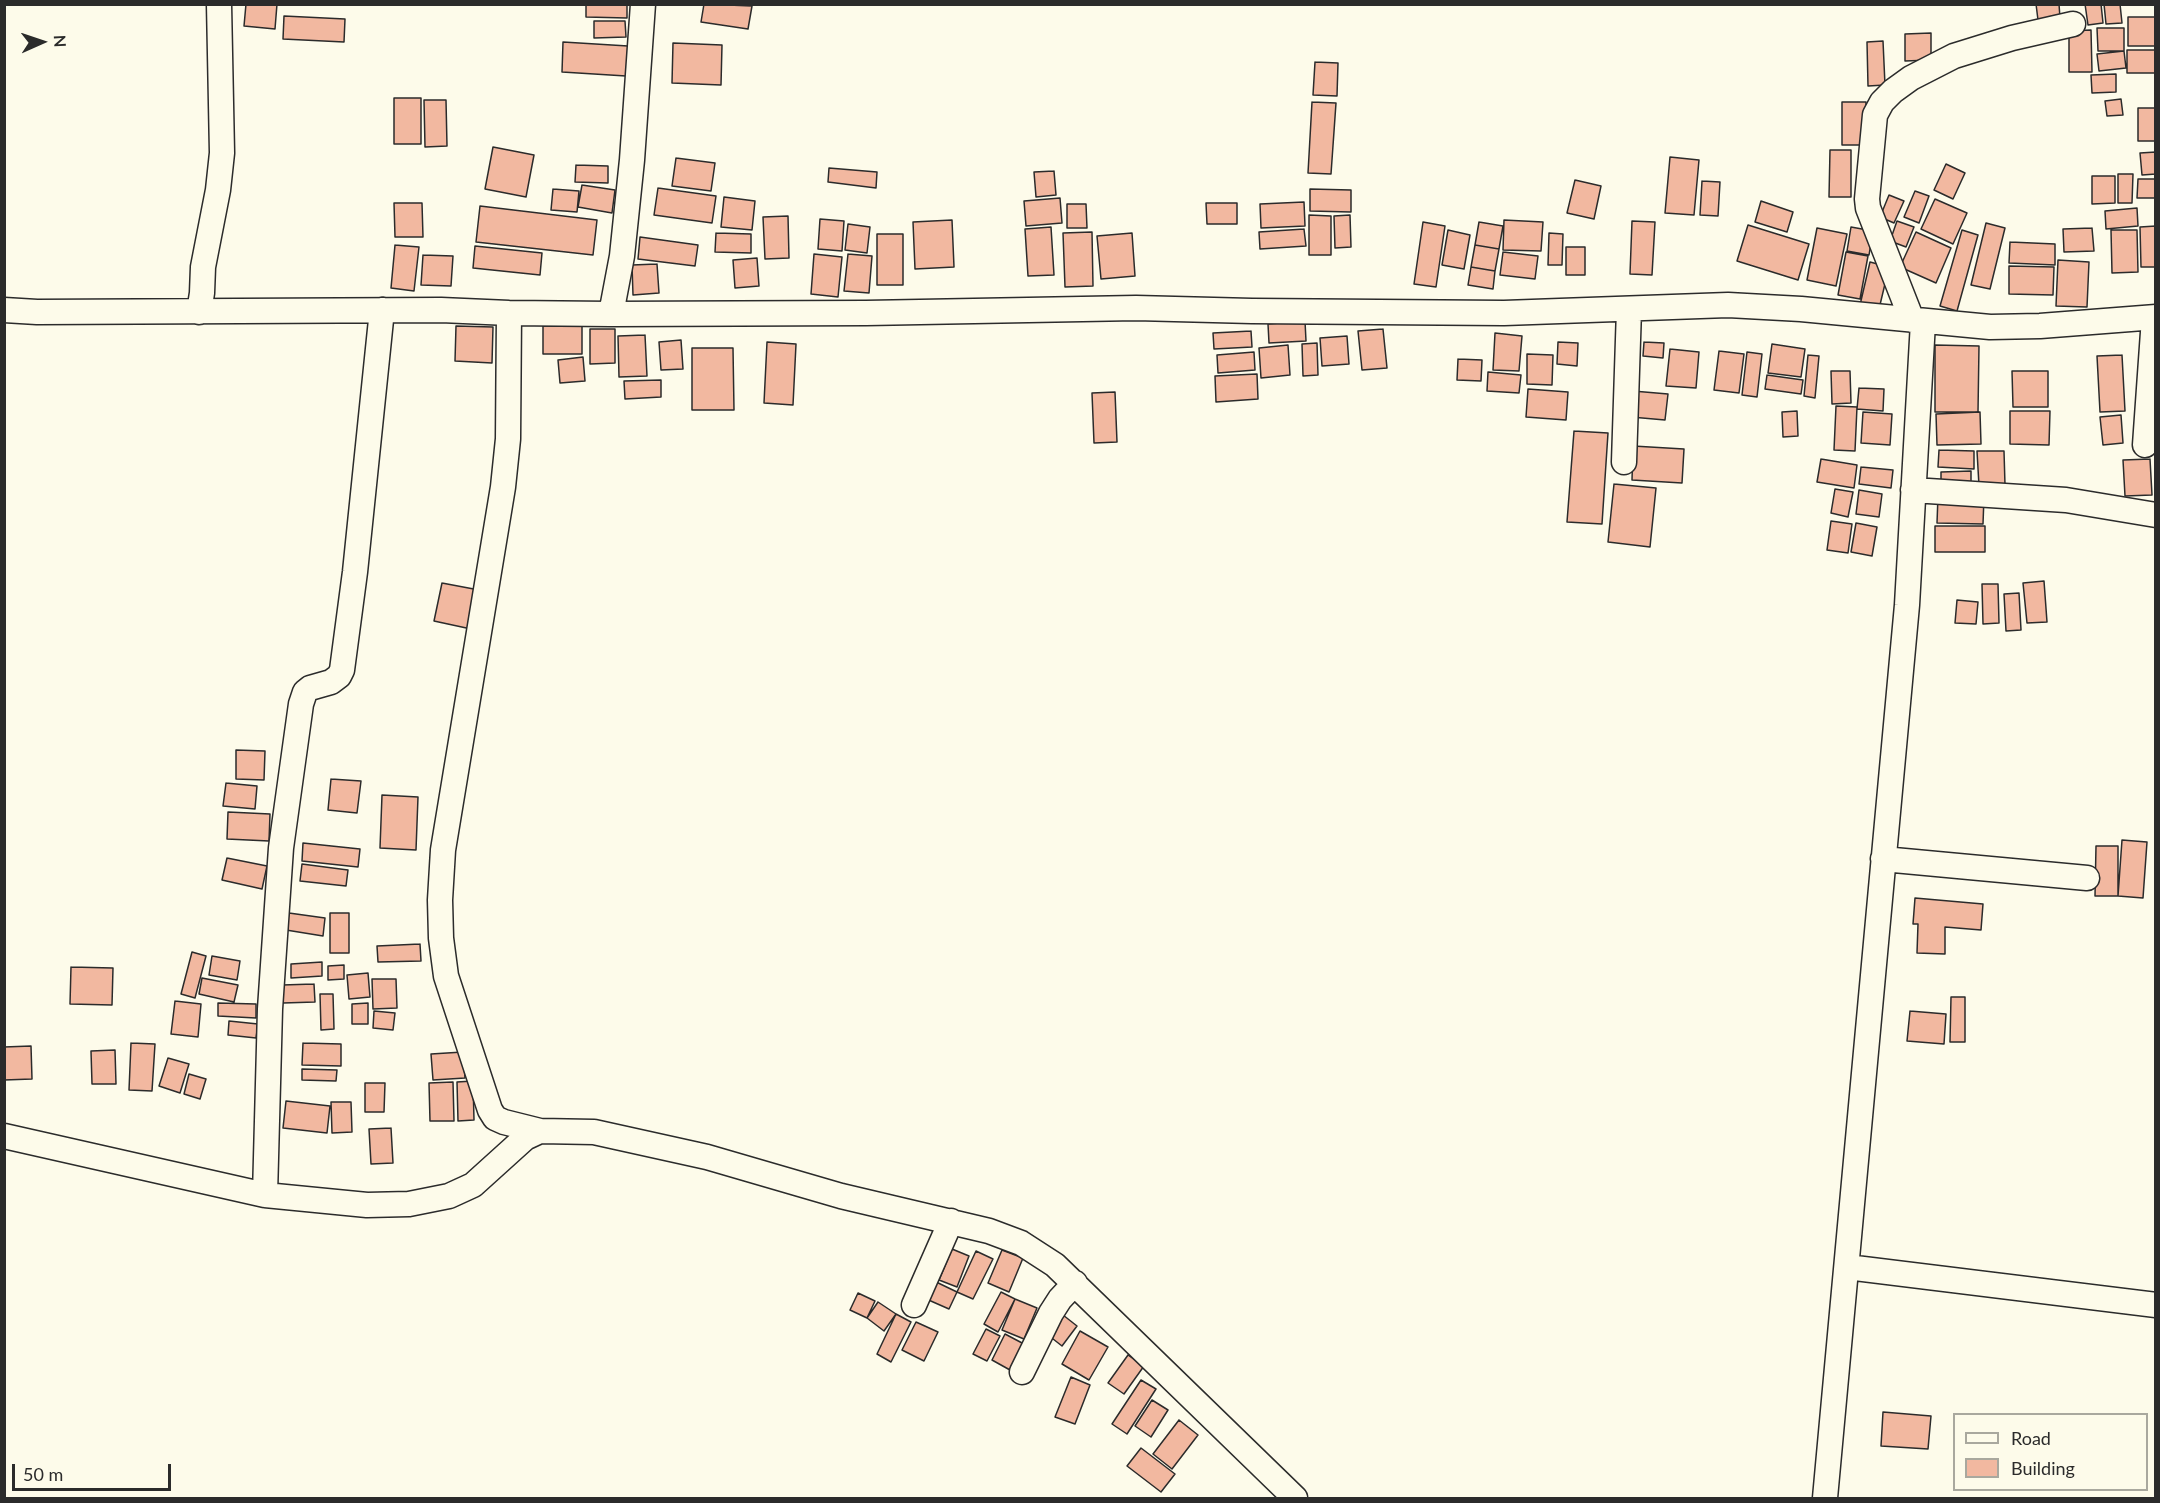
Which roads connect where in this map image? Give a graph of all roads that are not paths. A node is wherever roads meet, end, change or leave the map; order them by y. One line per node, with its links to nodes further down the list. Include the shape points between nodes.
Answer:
1 (219, 4): 7 (street, via 222,153)
2 (643, 4): 9 (street, via 630,182)
3 (2073, 24): 11 (street, via 1954,56 1902,84 1882,102 1875,115 1868,208)
4 (1629, 309): 9 (street, via 1504,313 1136,308); 11 (street, via 1764,306); 13 (street)
5 (4, 310): 7 (street)
6 (382, 310): 7 (street); 8 (street); 20 (street, via 342,670 331,681 305,692 281,848 270,1009)
7 (199, 312)
8 (509, 313): 9 (street); 18 (street, via 508,439 503,487 443,850 441,919 446,976 490,1110 504,1122)
9 (611, 314)
10 (2155, 318): 11 (street, via 1990,327); 12 (street)
11 (1917, 321): 14 (street)
12 (2145, 445)
13 (1624, 462)
14 (1913, 490): 15 (street, via 2066,500); 16 (street, via 1907,604)
15 (2156, 515)
16 (1883, 859): 17 (street); 22 (street)
17 (2087, 878)
18 (540, 1131): 20 (street, via 525,1138 473,1185 449,1196 409,1204 367,1205); 21 (street, via 594,1132 707,1156 841,1196)
19 (4, 1136): 20 (street)
20 (265, 1196)
21 (951, 1221): 23 (street, via 1021,1243); 24 (street)
22 (1847, 1267): 25 (street); 28 (street)
23 (1075, 1283): 26 (street, via 1051,1313); 27 (street)
24 (914, 1305)
25 (2156, 1305)
26 (1022, 1372)
27 (1295, 1498)
28 (1825, 1498)

